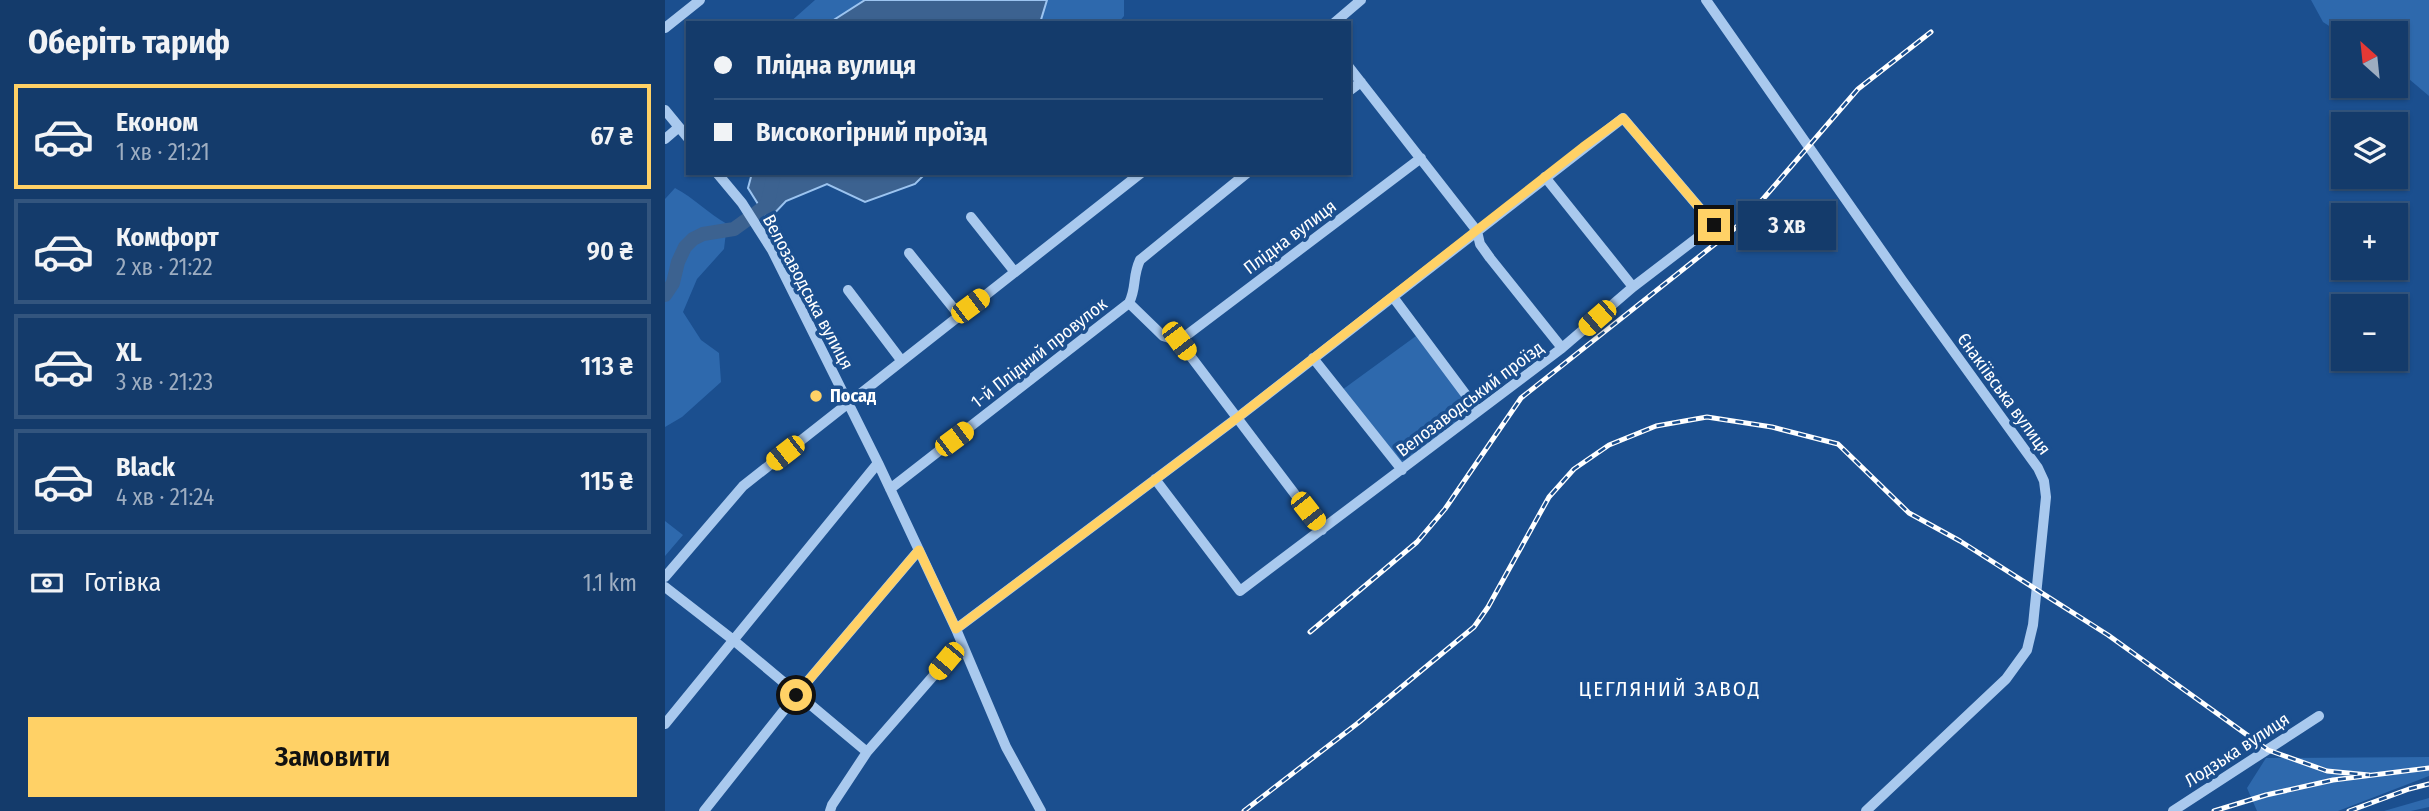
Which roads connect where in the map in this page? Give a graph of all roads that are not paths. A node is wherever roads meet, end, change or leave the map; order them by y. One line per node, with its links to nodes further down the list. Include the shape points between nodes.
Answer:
1 (700, 0): 5 (street)
2 (1360, 0): 4 (street)
3 (1706, 0): 52 (street, Єнакіївська вулиця, via 2044,481 2046,497 2027,650 2006,679)
4 (1336, 21)
5 (665, 28)
6 (1351, 70): 7 (street)
7 (1361, 82): 8 (street); 13 (street)
8 (1351, 90)
9 (665, 110): 10 (street)
10 (679, 127): 11 (street); 12 (street)
11 (686, 136)
12 (665, 139)
13 (1421, 158): 19 (street); 27 (street, Плідна вулиця)
14 (719, 175): 31 (street, Велозаводська вулиця, via 762,236)
15 (1138, 175): 21 (street)
16 (1245, 175): 25 (street, 1-й Плідний провулок, via 1140,260)
17 (1545, 177): 19 (street); 22 (street); 22 (street, Велозаводський проїзд, via 1623,118 1714,225)
18 (971, 217): 21 (street)
19 (1477, 231): 24 (street); 28 (street, via 1490,258)
20 (909, 253): 26 (street)
21 (1014, 271): 26 (street)
22 (1633, 287): 28 (street, Велозаводський проїзд)
23 (848, 290): 30 (street)
24 (1393, 297): 29 (street); 32 (street)
25 (1129, 303): 27 (street, via 1163,336); 37 (street, 1-й Плідний провулок)
26 (958, 315): 30 (street)
27 (1179, 341): 33 (street)
28 (1562, 348): 32 (street, Велозаводський проїзд)
29 (1313, 358): 33 (street); 35 (street)
30 (901, 360): 31 (street)
31 (848, 402): 34 (street, Велозаводська вулиця); 40 (street, via 743,486)
32 (1478, 411): 35 (street, Велозаводський проїзд)
33 (1237, 418): 36 (street); 38 (street)
34 (877, 463): 37 (street, Велозаводська вулиця); 43 (street)
35 (1402, 470): 38 (street, Велозаводський проїзд)
36 (1156, 479): 38 (street, Велозаводський проїзд, via 1240,591); 42 (street)
37 (890, 489): 39 (street, Велозаводська вулиця)
38 (1322, 530)
39 (919, 550): 42 (street, Велозаводська вулиця); 45 (street)
40 (665, 577)
41 (665, 587): 43 (street)
42 (956, 629): 44 (street, Велозаводська вулиця)
43 (732, 639): 45 (street); 47 (street)
44 (962, 643): 48 (street); 51 (street, Велозаводська вулиця, via 1006,747)
45 (796, 695): 48 (street); 49 (street)
46 (2319, 716): 53 (street, Лодзька вулиця)
47 (665, 724)
48 (867, 752): 50 (street)
49 (704, 811)
50 (830, 811)
51 (1041, 811)
52 (1866, 811)
53 (2173, 811)

